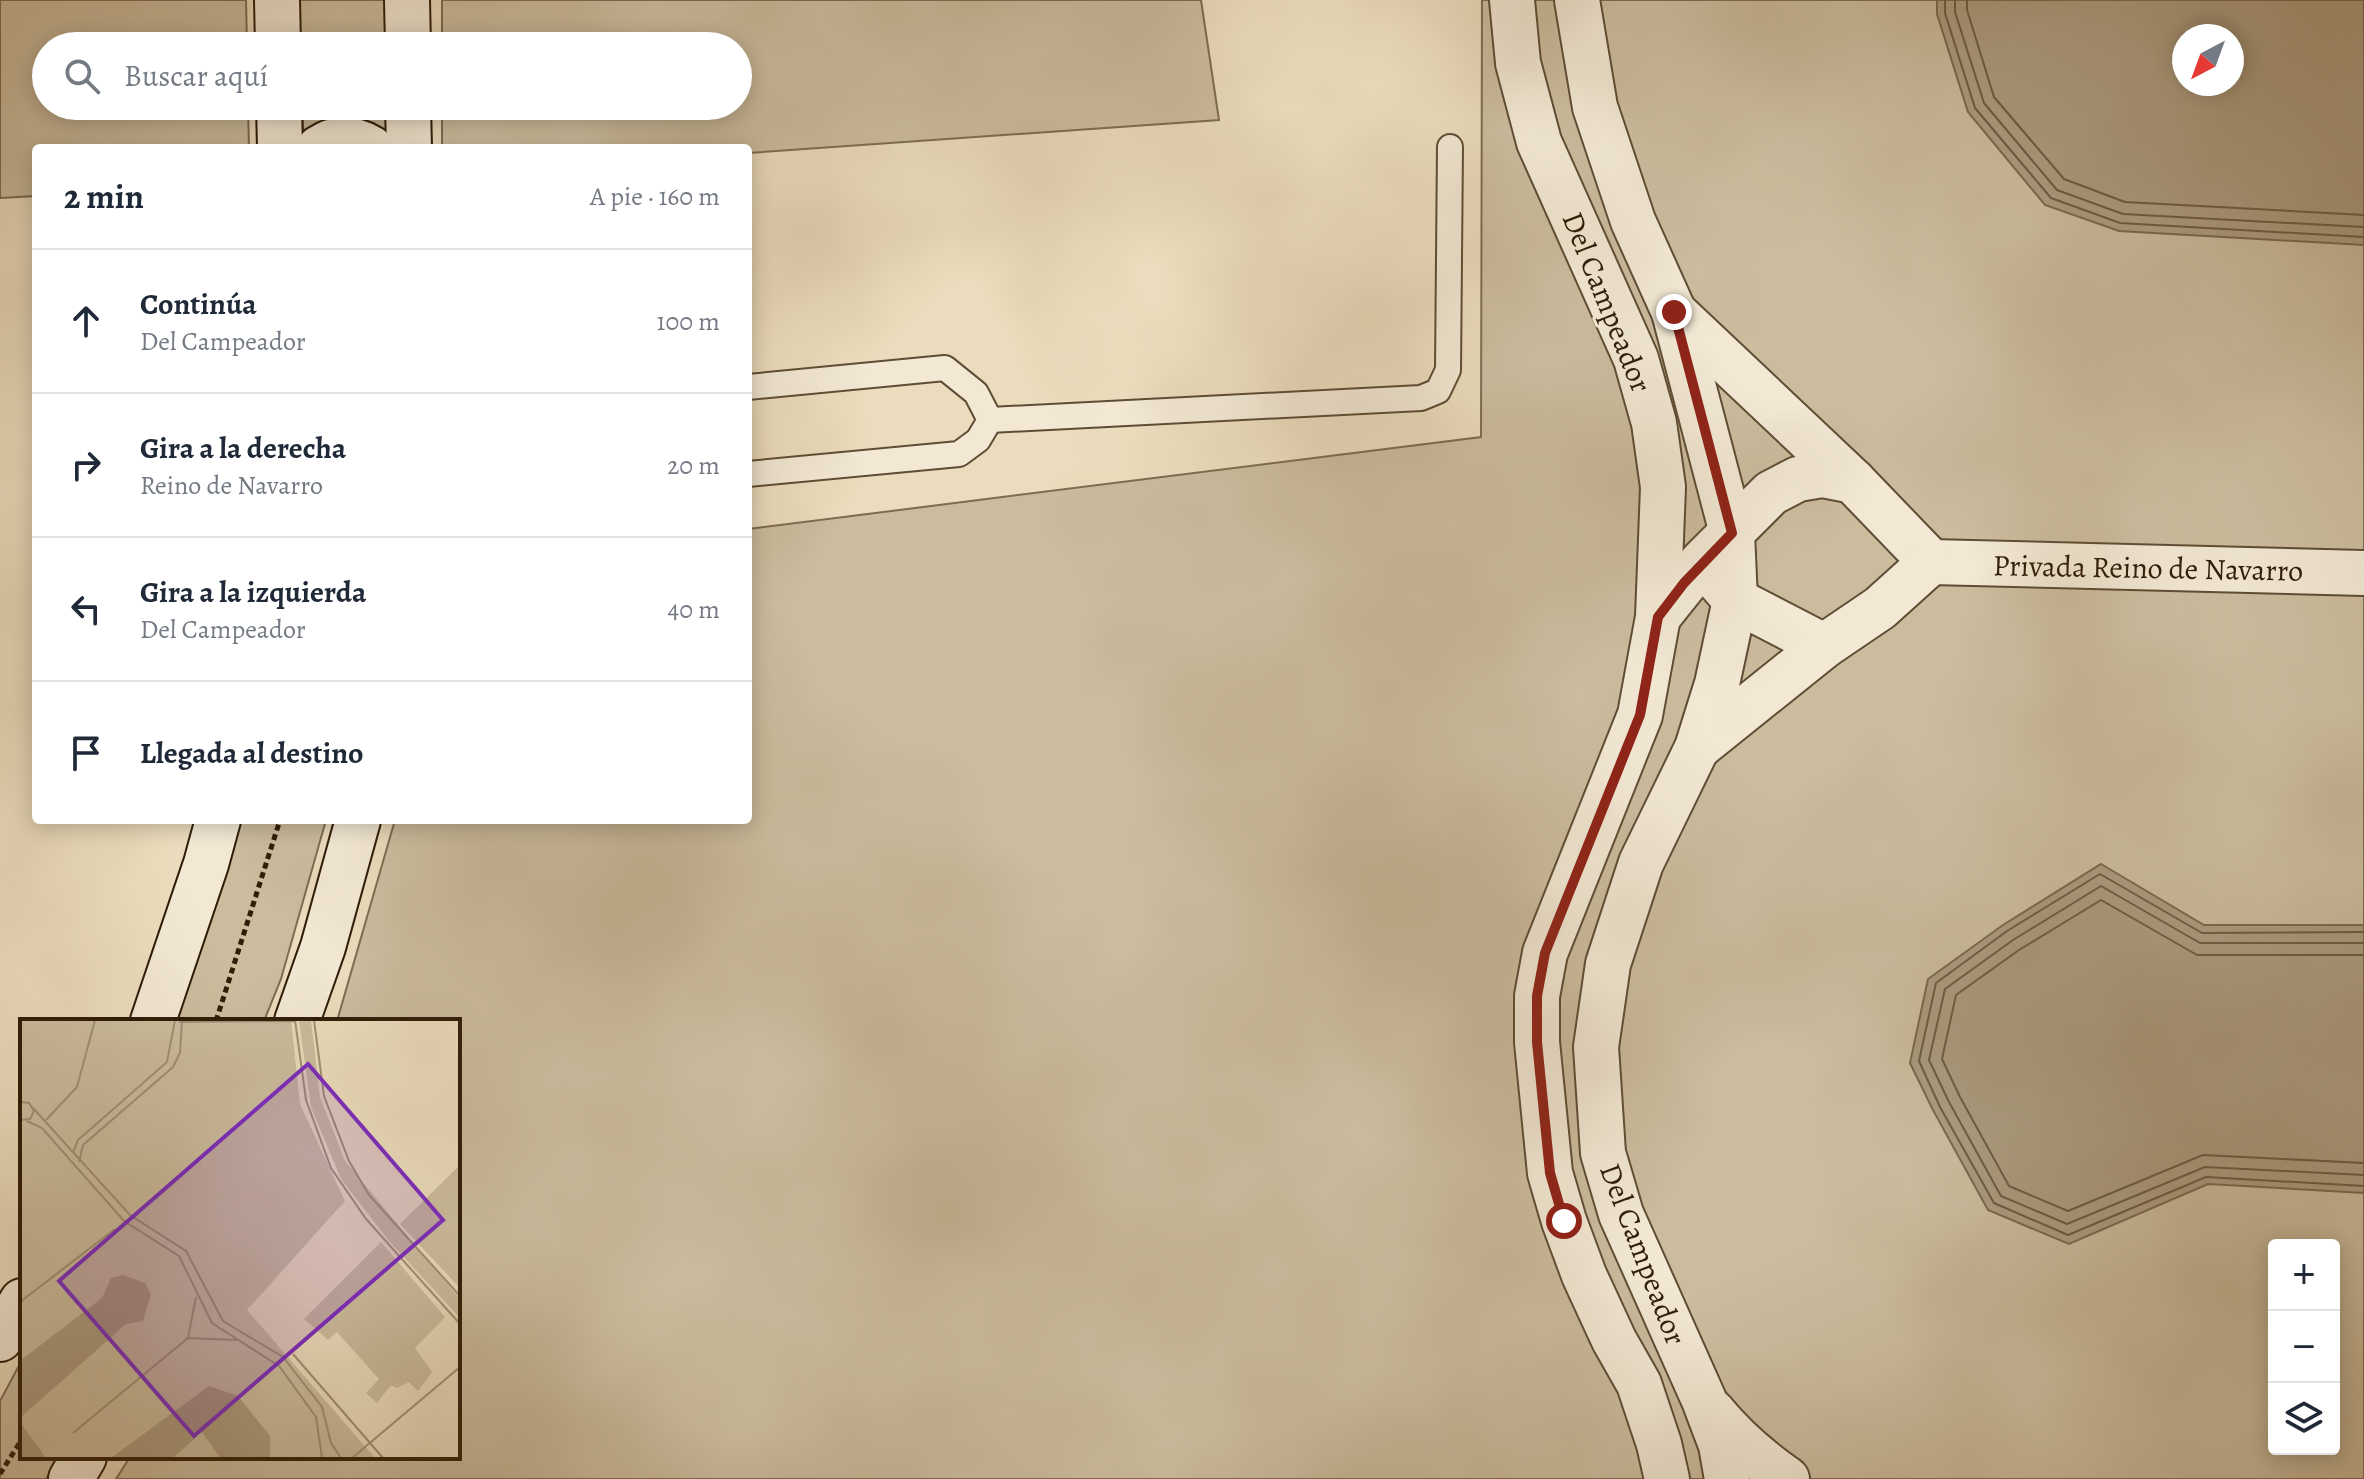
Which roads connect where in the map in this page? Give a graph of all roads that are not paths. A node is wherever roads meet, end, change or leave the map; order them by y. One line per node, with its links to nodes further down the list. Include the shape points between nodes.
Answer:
1 (277, 0): 5 (street)
2 (407, 0): 6 (street)
3 (1512, 0): 19 (street, Del Campeador, via 1518,63 1539,142 1636,359 1654,423)
4 (1577, 0): 14 (street, Del Campeador, via 1595,107 1633,221)
5 (278, 32)
6 (408, 32)
7 (279, 120): 9 (street)
8 (408, 120): 12 (street)
9 (280, 144)
10 (325, 144): 11 (street)
11 (364, 144)
12 (409, 144)
13 (1450, 147): 16 (lane, via 1448,370 1438,391 1421,398)
14 (1674, 312): 18 (street); 20 (street, Del Campeador)
15 (752, 387): 16 (lane, via 945,368 976,393)
16 (990, 420): 17 (lane, via 978,440 959,454)
17 (752, 474)
18 (1853, 481): 20 (street, via 1822,475 1798,479 1771,493); 21 (street)
19 (1663, 487): 20 (street, via 1684,538); 24 (street, Del Campeador)
20 (1717, 548): 23 (street, Del Campeador); 24 (street)
21 (1931, 562): 22 (street, Privada Reino de Navarro); 25 (street, via 1880,608)
22 (2364, 573)
23 (1735, 600): 25 (street); 26 (street, Del Campeador)
24 (1658, 617): 36 (street, Del Campeador, via 1640,715 1545,953 1537,996 1537,1042 1550,1173 1560,1209 1584,1275 1639,1384)
25 (1824, 646): 26 (street)
26 (1697, 748): 33 (street, Del Campeador, via 1641,863 1608,964 1596,1047 1603,1153 1621,1214)
27 (217, 824): 29 (street)
28 (357, 824): 30 (street)
29 (154, 1019)
30 (298, 1019)
31 (20, 1304): 32 (street)
32 (0, 1339)
33 (1704, 1400): 37 (street, Del Campeador); 38 (street, Del Campeador, via 1734,1437)
34 (83, 1459): 35 (street)
35 (71, 1479)
36 (1667, 1479)
37 (1727, 1479)
38 (1787, 1479)

